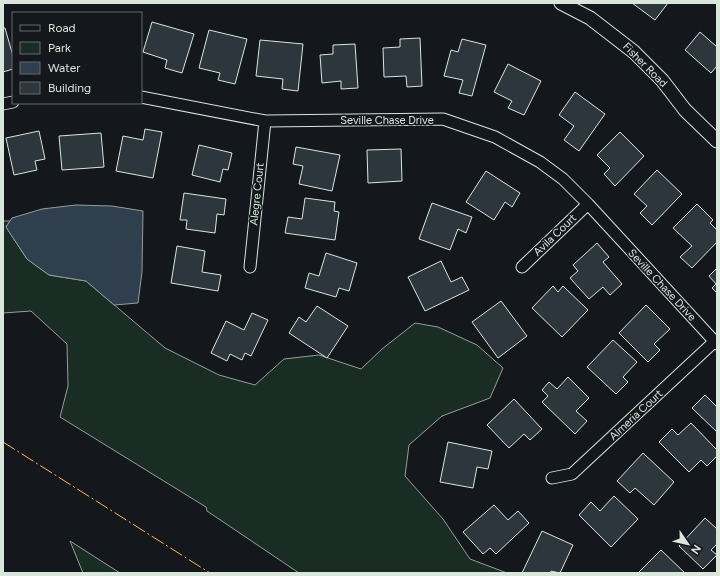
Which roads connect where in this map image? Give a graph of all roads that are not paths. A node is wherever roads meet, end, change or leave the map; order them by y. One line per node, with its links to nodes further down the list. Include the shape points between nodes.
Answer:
1 (561, 3): 4 (street, Fisher Road, via 590,18 634,52 662,80 685,110)
2 (142, 98): 3 (street, Seville Chase Drive)
3 (265, 121): 5 (street, Seville Chase Drive, via 443,119 495,137 520,150 563,179); 6 (street, Alegre Court)
4 (717, 141)
5 (588, 204): 7 (street, Avila Court); 8 (street, Seville Chase Drive)
6 (250, 267)
7 (522, 267)
8 (716, 343): 9 (street, Almeria Court, via 572,474)
9 (552, 478)

